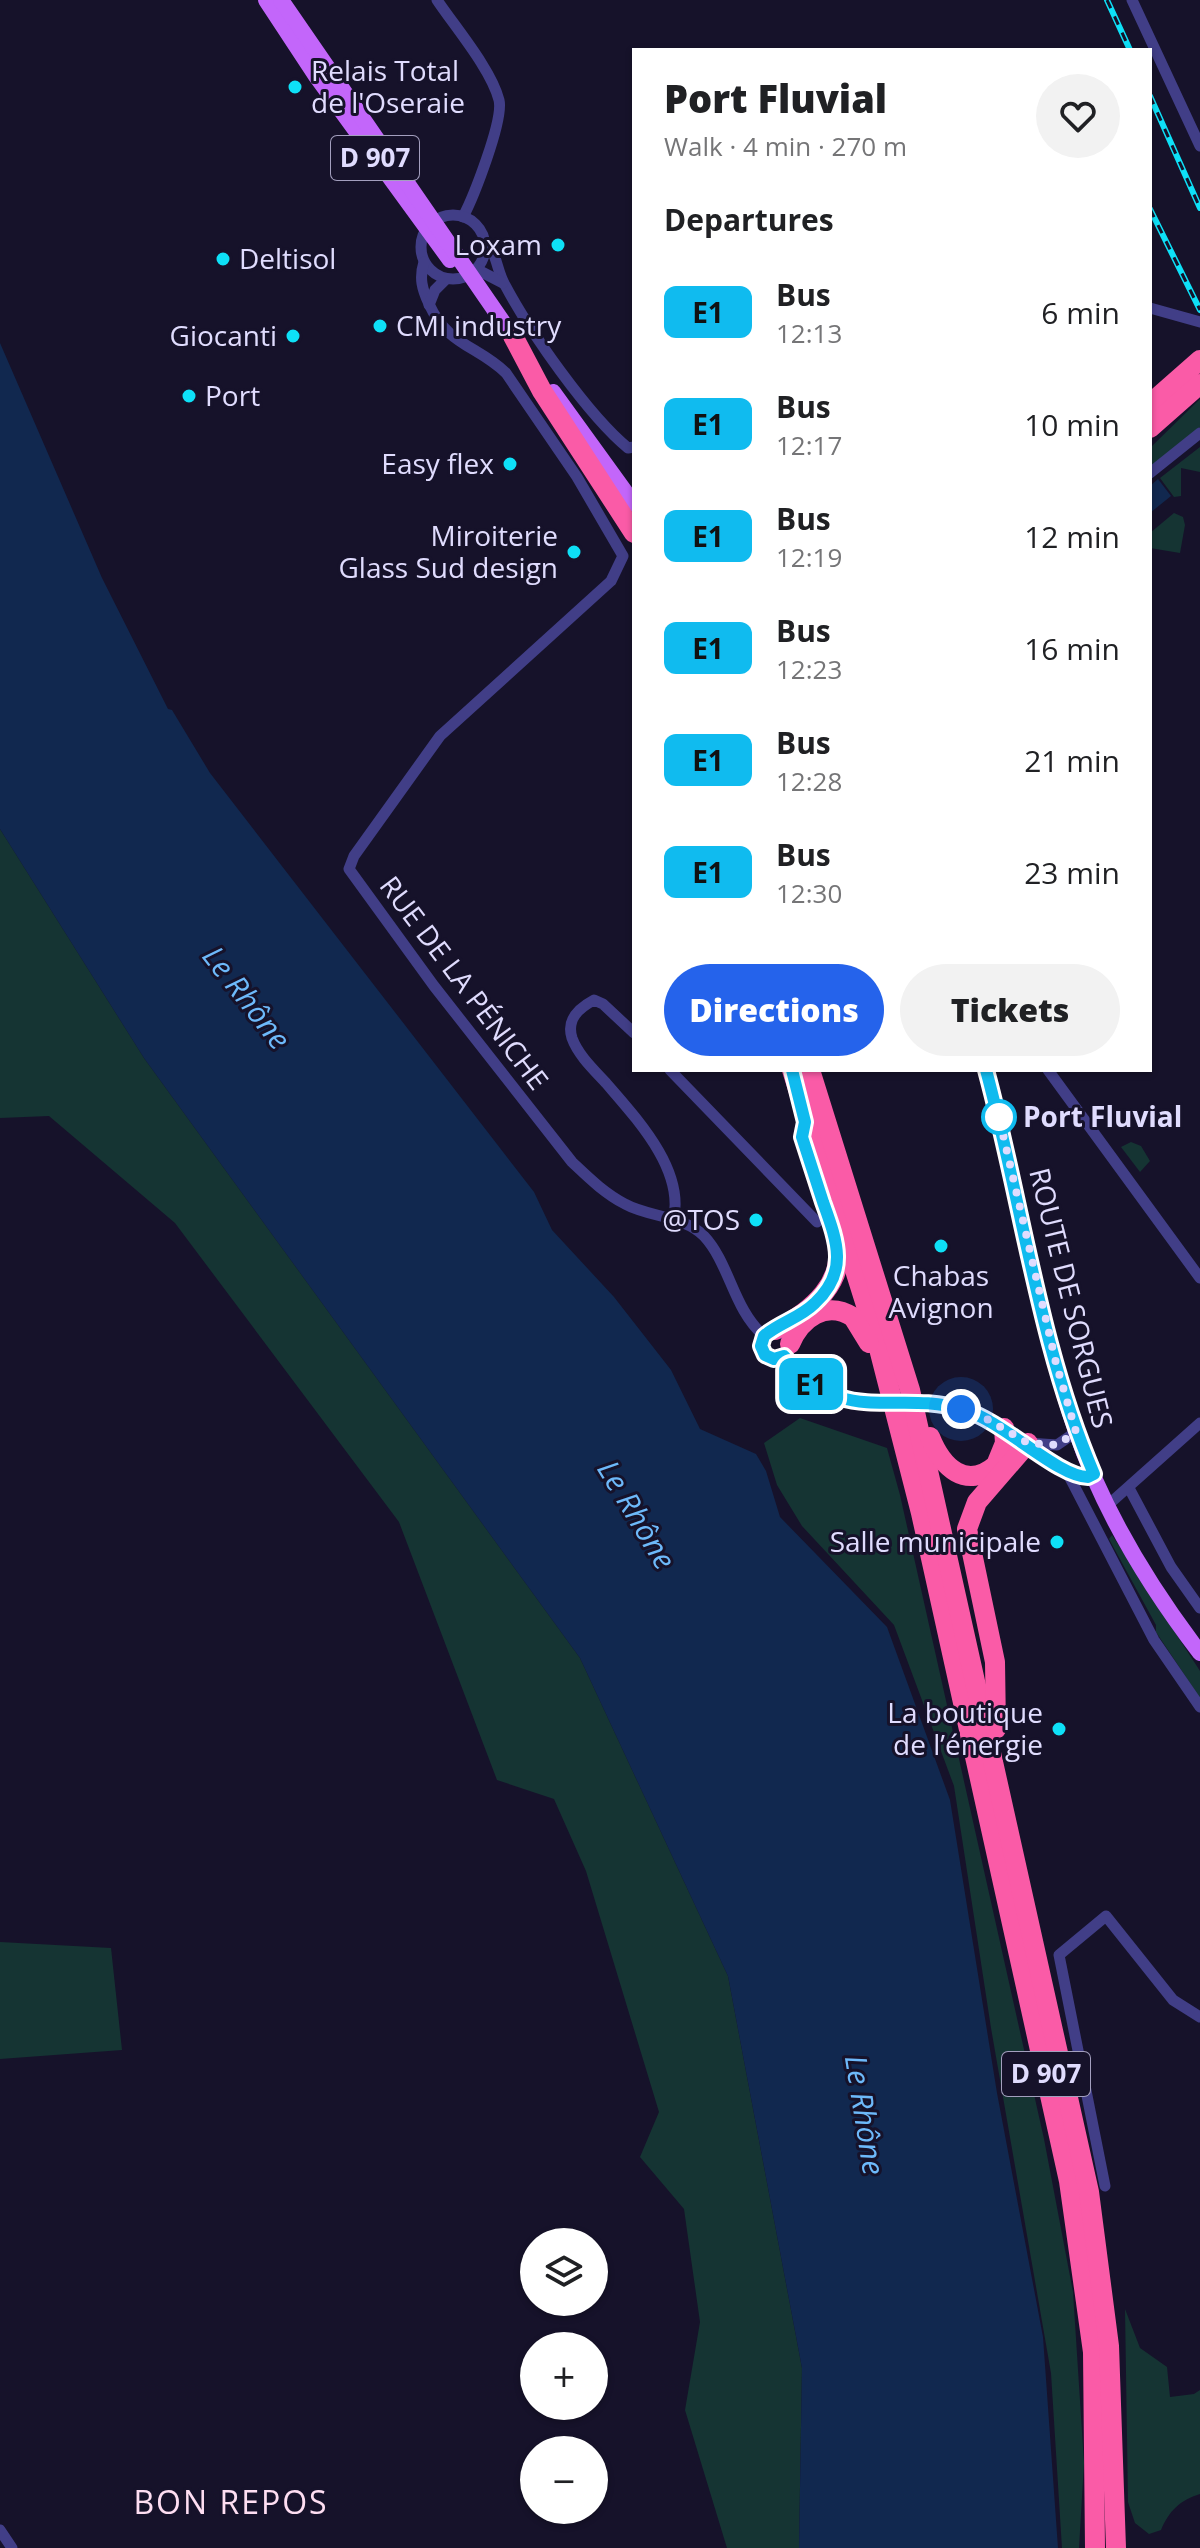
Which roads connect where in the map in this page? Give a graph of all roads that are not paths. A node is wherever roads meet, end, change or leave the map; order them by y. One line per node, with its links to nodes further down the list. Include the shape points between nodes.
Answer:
1 (266, 0): 7 (main road, D 907, via 307,63)
2 (281, 0): 7 (main road, D 907)
3 (437, 0): 6 (street, via 492,84 500,110 480,185)
4 (1132, 0): 5 (street)
5 (1200, 146)
6 (463, 217): 7 (street, via 449,216); 8 (street)
7 (431, 225): 9 (street, via 421,249); 10 (main road, D 907)
8 (484, 241): 10 (street, via 481,261); 12 (street)
9 (424, 262): 11 (street); 13 (street, via 420,275)
10 (470, 273): 11 (street); 12 (street); 16 (main road, D 907)
11 (446, 279): 13 (street)
12 (503, 283): 22 (street, via 605,428)
13 (429, 305): 33 (street, RUE DE LA PÉNICHE, via 447,334 506,373 623,556 611,581 440,736 349,869 572,1162 626,1205)
14 (1152, 309): 15 (street)
15 (1200, 322)
16 (513, 336): 24 (main road, D 907); 25 (highway, D 907, via 542,391)
17 (1200, 360): 19 (highway)
18 (1200, 384): 20 (highway)
19 (1152, 402)
20 (1152, 426)
21 (1200, 433): 23 (street)
22 (632, 451)
23 (1152, 471)
24 (632, 501)
25 (632, 530)
26 (632, 1031): 33 (street, via 594,1000 572,1018 572,1037 579,1049 635,1119 673,1181 678,1201)
27 (672, 1072): 34 (street)
28 (792, 1072): 32 (highway, D 907)
29 (811, 1072): 37 (highway, D 907)
30 (986, 1072): 40 (main road, ROUTE DE SORGUES)
31 (1050, 1072): 35 (street)
32 (805, 1122): 36 (highway, via 802,1137 840,1260 830,1286); 47 (highway, D 907, via 876,1337)
33 (673, 1221): 36 (street, via 705,1237 748,1320)
34 (817, 1222)
35 (1198, 1269)
36 (778, 1342): 39 (street, via 799,1375 817,1388 860,1403 943,1406 980,1415); 47 (highway, via 817,1312 839,1310 859,1322)
37 (910, 1390): 39 (highway, via 938,1458 961,1476 981,1474 996,1465 1005,1443); 51 (highway, D 907)
38 (1200, 1423): 45 (street)
39 (1004, 1428): 41 (street)
40 (1076, 1432): 42 (street); 44 (main road, ROUTE DE SORGUES)
41 (1028, 1443): 42 (street); 43 (street); 51 (highway, via 977,1502 967,1529 997,1678 994,1715)
42 (1057, 1445): 43 (street)
43 (1063, 1470): 44 (street); 50 (street, via 1154,1640)
44 (1094, 1474): 46 (main road, ROUTE DE SORGUES)
45 (1129, 1488): 46 (street); 48 (street, via 1171,1567)
46 (1108, 1505): 49 (main road, ROUTE DE SORGUES, via 1148,1580)
47 (921, 1513): 56 (highway, D 907, via 1078,2235 1093,2352)
48 (1200, 1608)
49 (1200, 1653)
50 (1200, 1707)
51 (1002, 1796): 57 (highway, D 907, via 1089,2192 1109,2346)
52 (1200, 2017): 53 (street, via 1173,2000 1106,1916 1059,1955)
53 (1105, 2186)
54 (0, 2530): 55 (street)
55 (12, 2548)
56 (1095, 2548)
57 (1116, 2548)

